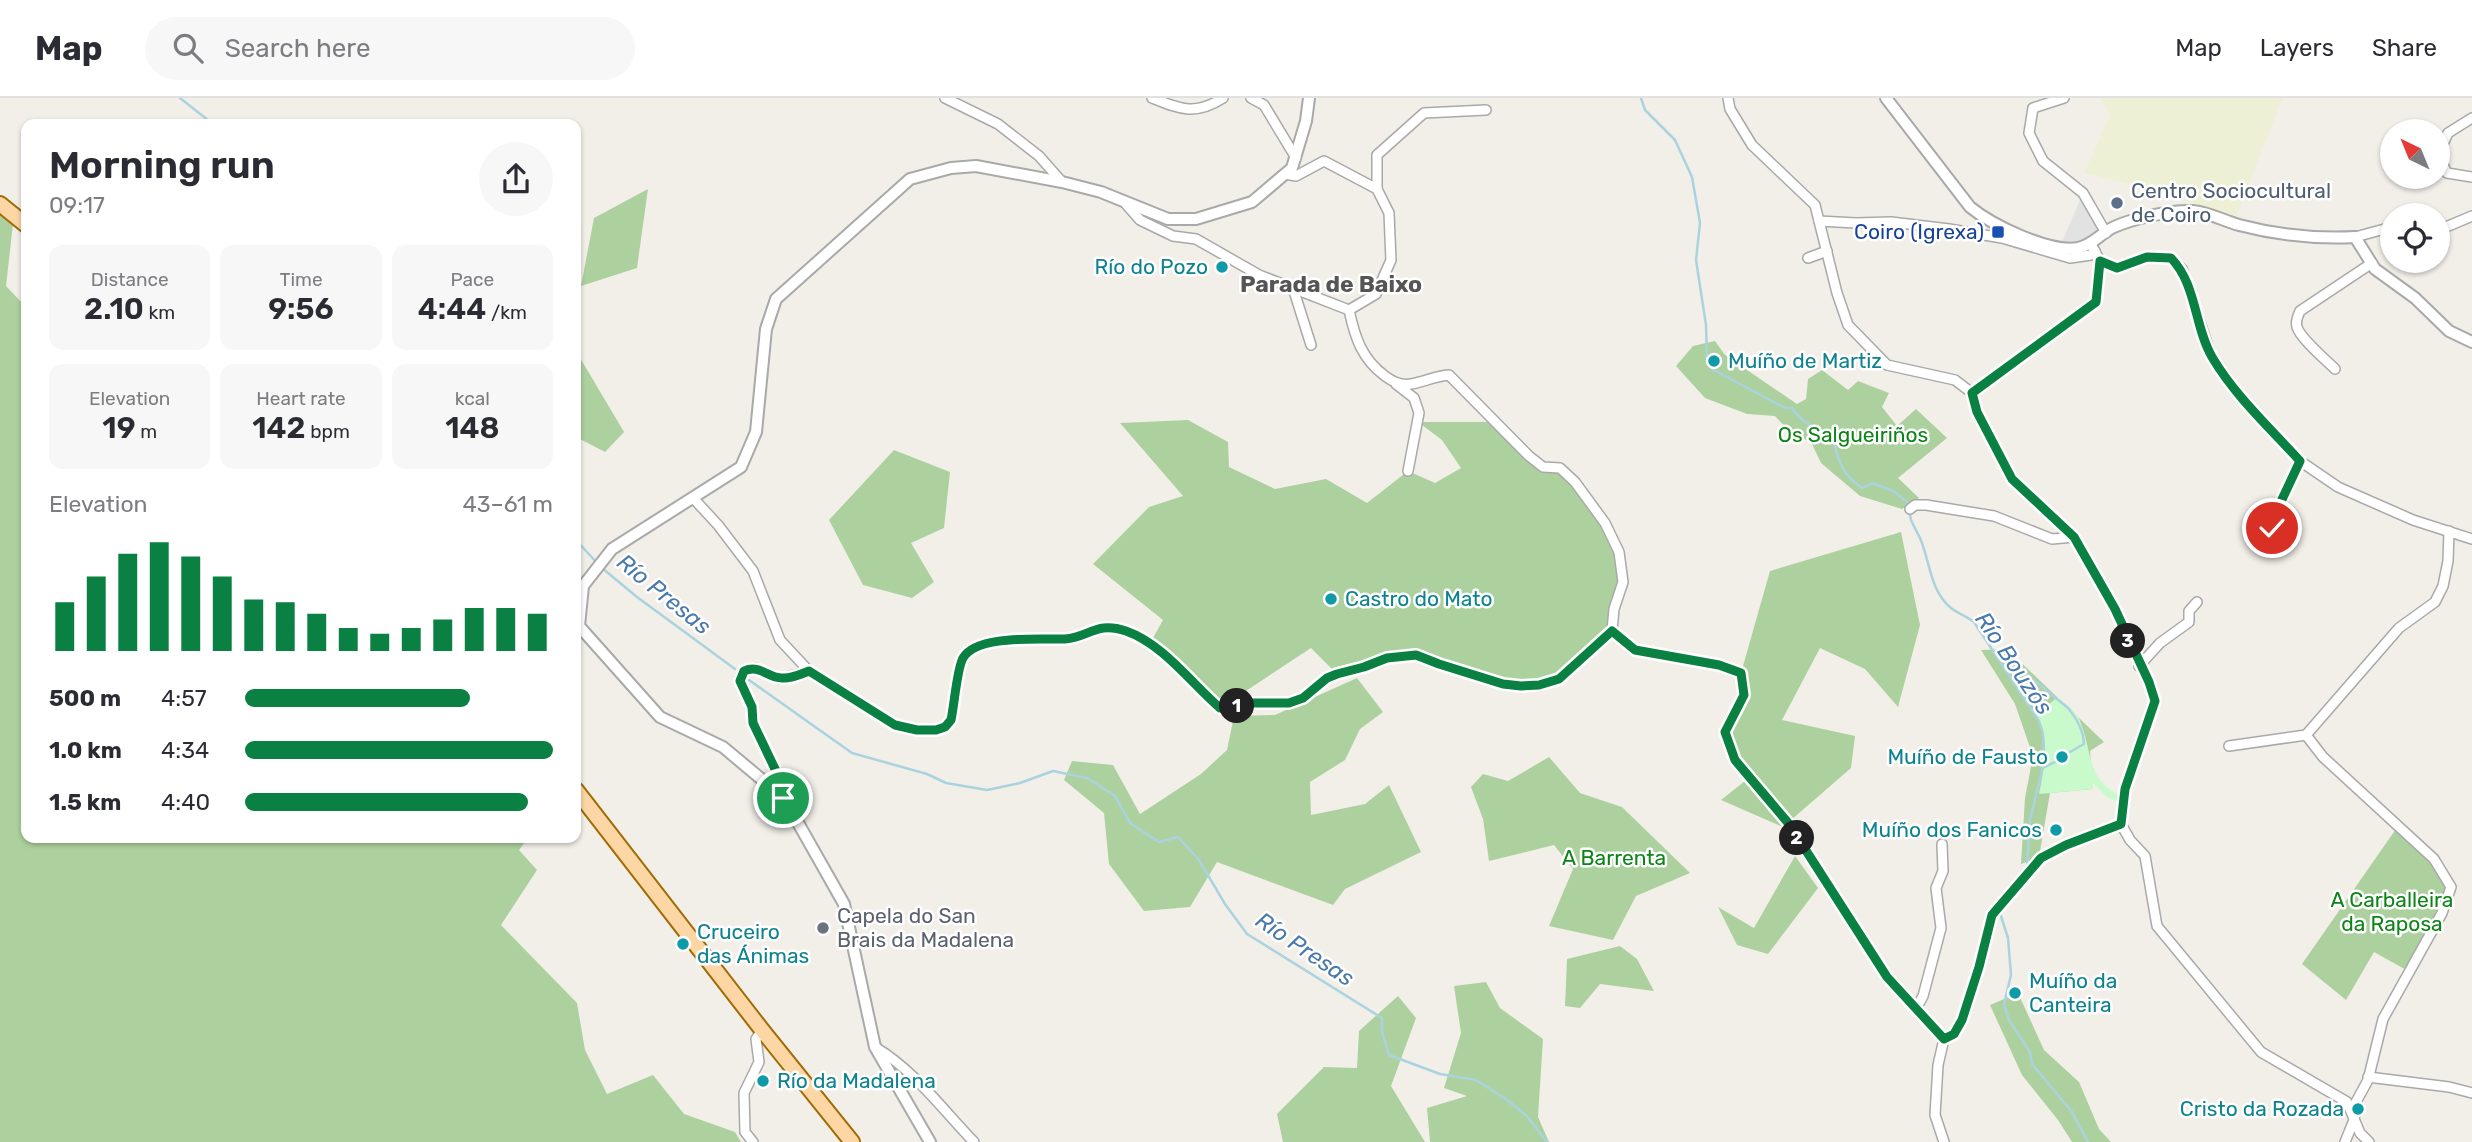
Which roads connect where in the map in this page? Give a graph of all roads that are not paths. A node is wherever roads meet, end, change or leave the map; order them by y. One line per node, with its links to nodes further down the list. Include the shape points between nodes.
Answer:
1 (945, 98): 16 (street, via 998,124 1039,156)
2 (1152, 98): 3 (street, via 1190,110)
3 (1223, 98)
4 (1251, 98): 12 (street, via 1264,105)
5 (1309, 98): 12 (street)
6 (1728, 98): 22 (street, via 1752,145 1815,205)
7 (1886, 98): 28 (street, via 1970,207 1984,218 2059,249)
8 (2064, 98): 25 (street, via 2034,108 2029,132 2043,161 2083,193)
9 (1486, 110): 17 (street, via 1424,113 1377,155)
10 (2472, 118): 11 (street)
11 (2450, 132)
12 (1296, 158): 14 (street)
13 (2450, 173): 15 (street)
14 (1285, 174): 17 (street, via 1296,176 1324,161); 18 (street, via 1252,202 1196,219 1168,219)
15 (2472, 177)
16 (1062, 182): 18 (street); 40 (street, via 976,166 910,179 776,299 766,329 756,432 741,467)
17 (1377, 189): 32 (street, via 1389,212 1391,260 1376,294)
18 (1126, 204): 31 (street, via 1140,219 1173,236 1196,239 1259,275)
19 (5, 208): 21 (main road)
20 (2472, 216): 23 (street)
21 (21, 221)
22 (1819, 221): 27 (street); 28 (street, via 1949,229 2002,238 2070,258)
23 (2450, 225)
24 (2380, 230): 26 (street)
25 (2106, 233): 26 (street, via 2150,216 2194,211 2294,236); 28 (street)
26 (2355, 237): 30 (street)
27 (1827, 251): 29 (street); 37 (street, via 1848,325 1887,365 1955,380)
28 (2096, 252): 37 (street, via 2096,302); 38 (street, via 2117,268 2147,257 2171,258 2177,264 2211,355 2237,393)
29 (1808, 258)
30 (2372, 263): 33 (street, via 2449,331); 35 (street, via 2300,311 2297,318 2300,333)
31 (1293, 288): 32 (street); 34 (street)
32 (1349, 310): 36 (street, via 1361,351)
33 (2472, 342)
34 (1311, 345)
35 (2335, 369)
36 (1395, 383): 39 (street, via 1414,398 1419,413); 49 (street, via 1409,385 1449,374 1529,456 1543,467 1560,468 1575,482 1605,523 1619,552 1623,582)
37 (1972, 393): 44 (street, via 2012,479)
38 (2300, 461): 42 (street); 43 (street, via 2338,487)
39 (1408, 471)
40 (693, 498): 47 (street, via 612,549 583,586); 51 (street, via 719,524 753,571 780,640)
41 (1910, 509): 44 (street, via 1926,505 1994,516 2052,539)
42 (2272, 528)
43 (2449, 531): 45 (street); 52 (street, via 2448,561 2435,601 2399,628)
44 (2074, 537): 50 (street, via 2115,609)
45 (2472, 539)
46 (2196, 602): 50 (street, via 2189,611 2189,622)
47 (581, 606)
48 (581, 628): 55 (street, via 660,717 723,747)
49 (1612, 631): 51 (street, via 1559,679 1539,685 1503,684 1416,655 1387,658 1337,674 1289,703 1220,708 1154,647 1127,631 1102,626 1068,639 1020,639 975,646 963,658 951,720 936,730 895,725); 58 (street, via 1635,650 1741,673 1744,695 1725,732 1735,760 1789,824 1887,977)
50 (2139, 666): 56 (street, via 2155,701 2125,789)
51 (809, 671): 55 (street, via 780,679 755,668 741,676 753,723 776,771)
52 (2306, 735): 53 (street); 62 (street, via 2323,757 2434,859 2451,887 2442,913 2383,1019)
53 (2229, 747)
54 (581, 796): 59 (main road)
55 (783, 798): 61 (street, via 844,904)
56 (2121, 824): 60 (street, via 2041,858 1992,915 1962,1020 1954,1034); 64 (street, via 2145,856 2157,926 2261,1052 2347,1102)
57 (1942, 844): 58 (street, via 1943,871 1936,888 1941,928)
58 (1916, 1009): 60 (street)
59 (762, 1030): 65 (street, via 756,1039 759,1062 744,1093 745,1132); 66 (main road)
60 (1944, 1039): 69 (street, via 1936,1115)
61 (875, 1047): 67 (street); 68 (street, via 925,1086)
62 (2368, 1077): 63 (street); 64 (street, via 2356,1102)
63 (2472, 1093)
64 (2354, 1120): 70 (street); 71 (street)
65 (753, 1142)
66 (852, 1142)
67 (930, 1142)
68 (974, 1142)
69 (1944, 1142)
70 (2345, 1142)
71 (2369, 1142)

